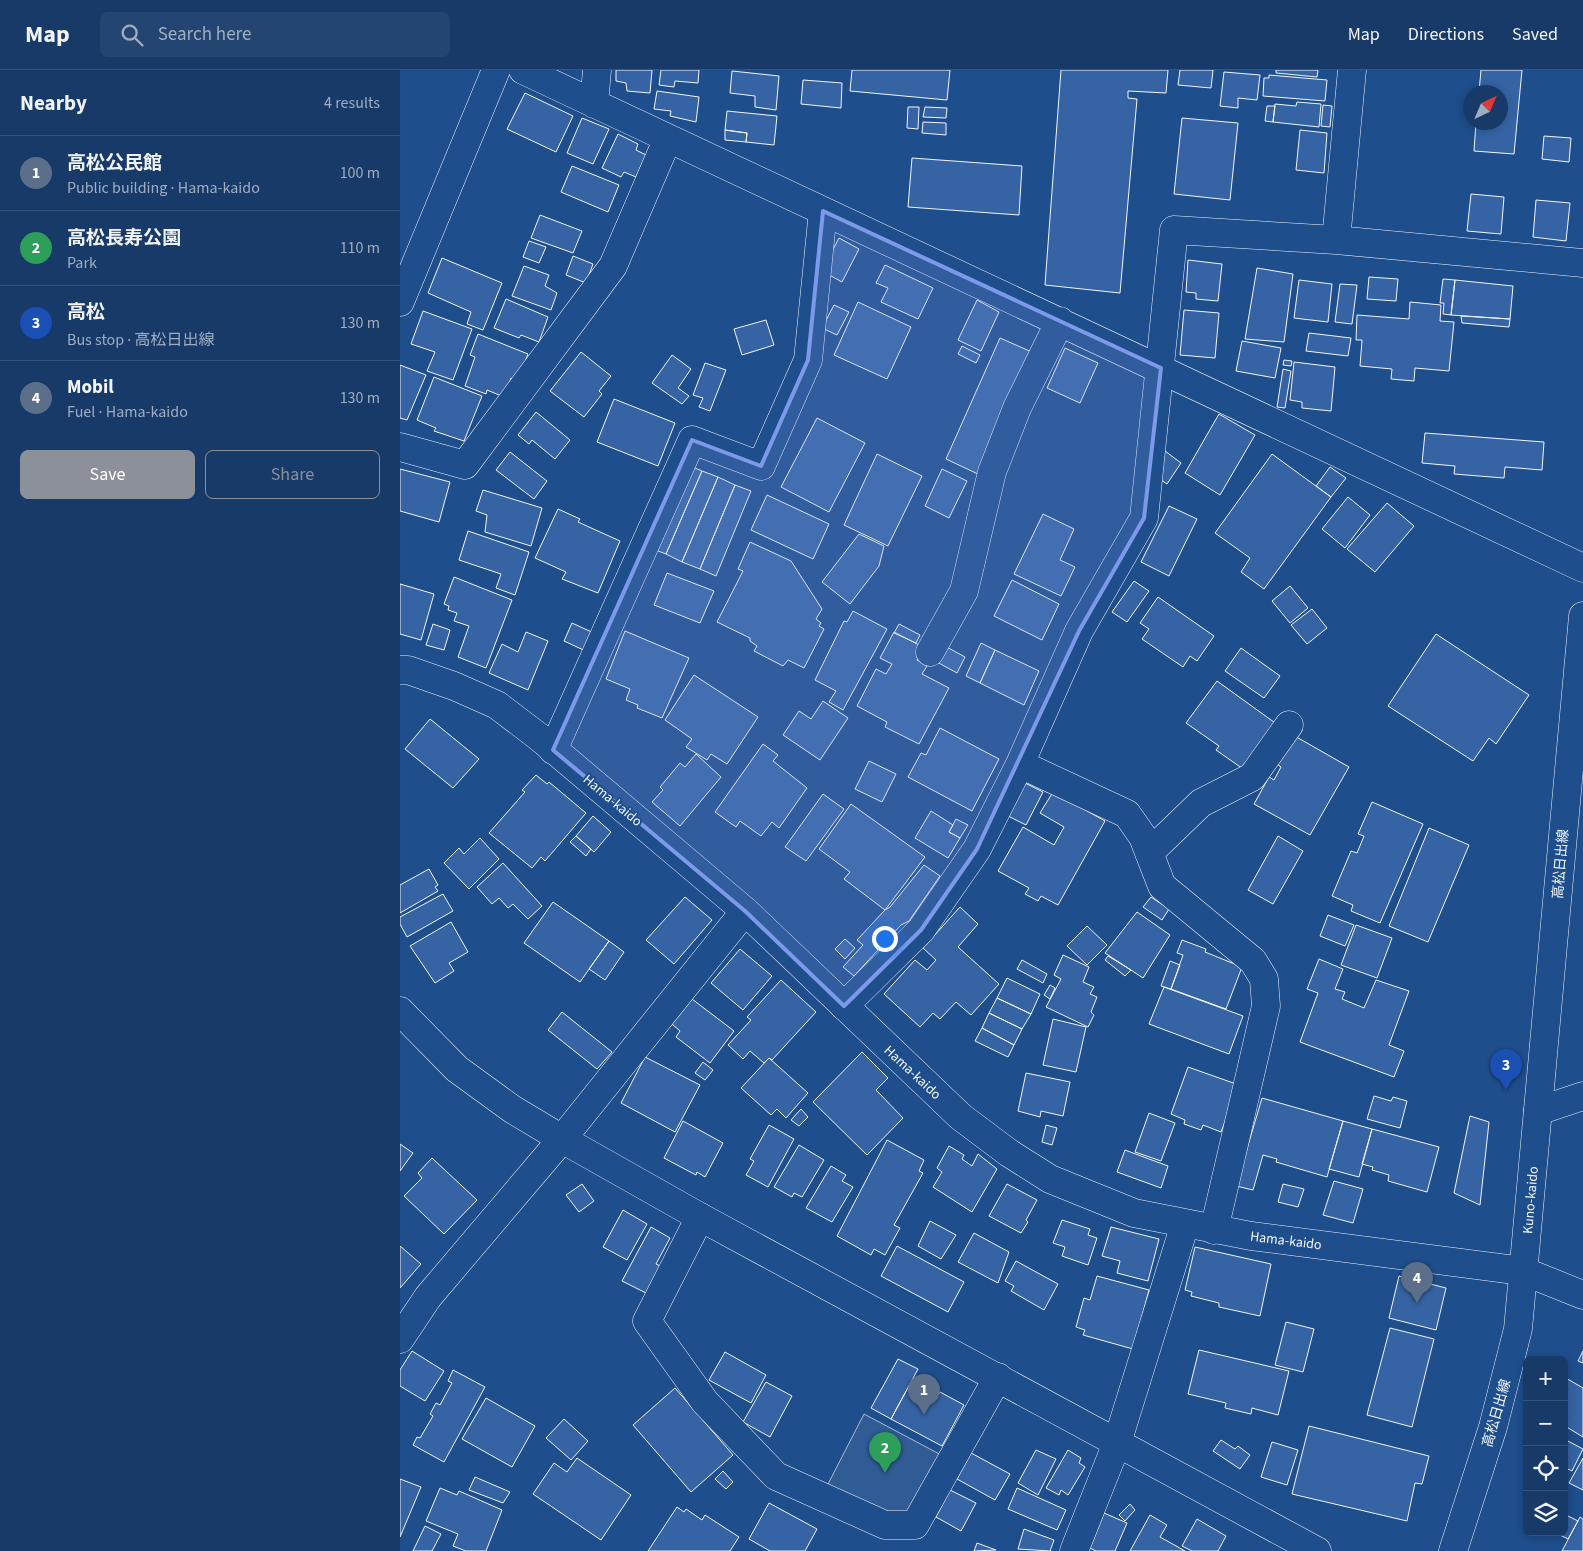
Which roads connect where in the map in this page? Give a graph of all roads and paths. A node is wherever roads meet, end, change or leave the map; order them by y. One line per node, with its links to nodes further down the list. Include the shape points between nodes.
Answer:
1 (496, 70): 10 (street)
2 (523, 70): 5 (street)
3 (597, 70): 5 (street)
4 (1352, 70): 8 (street)
5 (594, 104): 6 (street)
6 (668, 138): 7 (street); 13 (street, via 613,266 465,465)
7 (823, 211): 11 (street); 19 (street, via 808,360 761,466 692,440)
8 (1336, 240): 9 (street); 12 (street, via 1174,230)
9 (1583, 262)
10 (400, 302)
11 (1060, 321): 12 (street); 16 (street, via 1017,408 992,472 964,590)
12 (1161, 368): 14 (street); 20 (street, via 1144,518 1079,631)
13 (400, 447)
14 (1583, 568)
15 (1583, 616): 26 (street, 高松日出線)
16 (930, 652)
17 (400, 670): 19 (street, Hama-kaido, via 454,686 497,705)
18 (1289, 725): 21 (street, via 1252,777 1201,803)
19 (553, 750): 22 (street, Hama-kaido)
20 (1020, 764): 21 (street, via 1127,814 1143,837); 23 (street, via 977,849 921,930)
21 (1149, 853): 30 (street, via 1162,886 1252,961 1264,979 1266,1006)
22 (745, 911): 23 (street, Hama-kaido); 27 (street)
23 (844, 1006): 29 (street, Hama-kaido, via 962,1117 1017,1158 1050,1179 1087,1196 1134,1213)
24 (400, 1011): 27 (street, via 457,1069 512,1109)
25 (1583, 1096): 26 (street)
26 (1538, 1112): 31 (street, Kuno-kaido)
27 (562, 1139): 28 (street); 33 (street, via 428,1297)
28 (700, 1217): 34 (street); 34 (street, via 647,1321 705,1402 776,1476 885,1525 915,1525)
29 (1185, 1224): 30 (street, Hama-kaido); 35 (street)
30 (1214, 1230): 31 (street, Hama-kaido)
31 (1523, 1271): 32 (street); 38 (street, 高松日出線, via 1518,1329 1493,1428)
32 (1583, 1295)
33 (400, 1339)
34 (998, 1377): 35 (street)
35 (1117, 1443): 36 (street); 37 (street)
36 (1074, 1551)
37 (1317, 1551)
38 (1453, 1551)

